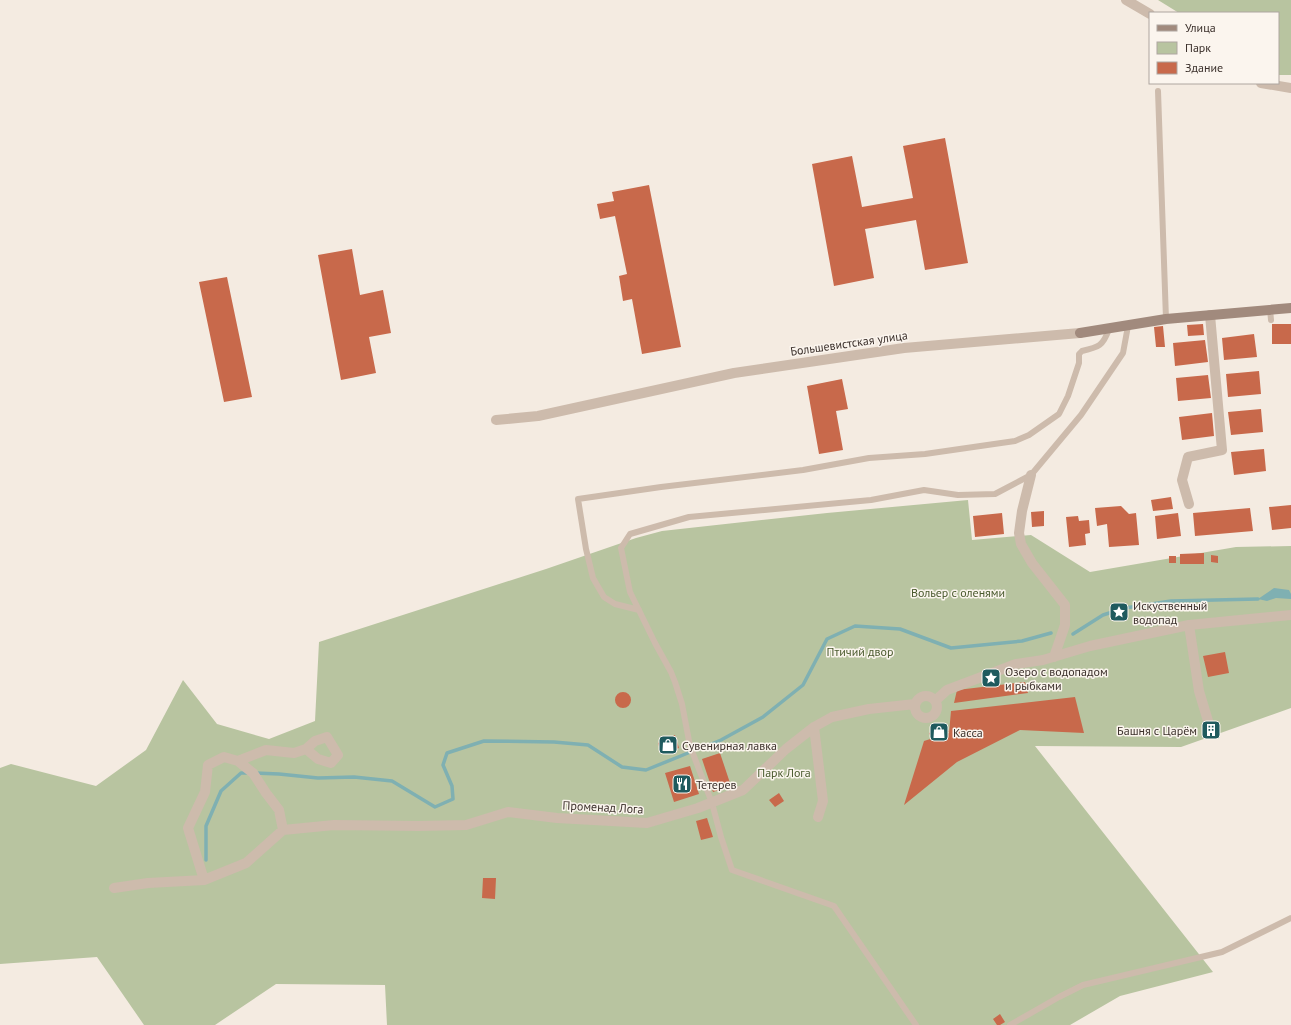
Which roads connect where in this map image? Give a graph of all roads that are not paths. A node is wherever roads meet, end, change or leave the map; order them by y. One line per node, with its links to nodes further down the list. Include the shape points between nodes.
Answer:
1 (1126, 0): 2 (street)
2 (1149, 13)
3 (1267, 84): 4 (street)
4 (1291, 88)
5 (1158, 91): 8 (lane)
6 (1291, 308): 7 (street, Большевистская улица, via 1271,315)
7 (1210, 315): 8 (street, Большевистская улица); 13 (street, via 1222,450 1188,457 1182,480)
8 (1166, 319): 9 (street, Большевистская улица)
9 (1128, 326): 10 (street, Большевистская улица); 12 (lane, via 1123,354 1081,415)
10 (1109, 329): 11 (street, Большевистская улица, via 904,348 734,373 538,416); 14 (lane, via 1102,344 1079,354 1079,363 1070,390 1058,414 1030,435 1015,440 578,499 593,578 604,597 615,604)
11 (496, 420)
12 (1031, 475): 14 (lane, via 995,494 958,495 924,490 871,500 689,517 630,534 621,548 630,592); 17 (street, via 1019,533 1021,544 1032,563 1065,605 1065,625)
13 (1189, 504)
14 (639, 610): 24 (lane, via 671,672 682,704 690,746)
15 (1291, 615): 16 (street)
16 (1189, 625): 17 (street, via 1090,646); 20 (street, via 1199,691)
17 (1054, 657): 18 (street, via 1009,666 947,690)
18 (935, 701): 19 (street, via 925,696 918,699); 19 (street, via 936,712 928,718 918,716)
19 (915, 704): 21 (street, Променад Лога, via 869,709 832,717)
20 (1208, 721)
21 (814, 727): 24 (street, Променад Лога, via 786,749 743,790); 25 (street, via 823,801)
22 (306, 749): 23 (street, via 294,753 266,750)
23 (238, 761): 26 (street, via 253,773 279,810); 27 (street, via 224,757 208,765 205,792 188,828)
24 (712, 803): 26 (street, Променад Лога, via 647,823 557,818 508,812 466,825 334,826); 30 (lane, via 732,870 834,906)
25 (818, 817)
26 (283, 830): 27 (street, via 246,863)
27 (204, 880): 28 (street)
28 (114, 888)
29 (1291, 918): 31 (lane, via 1222,952 1083,985)
30 (916, 1025)
31 (1010, 1025)

